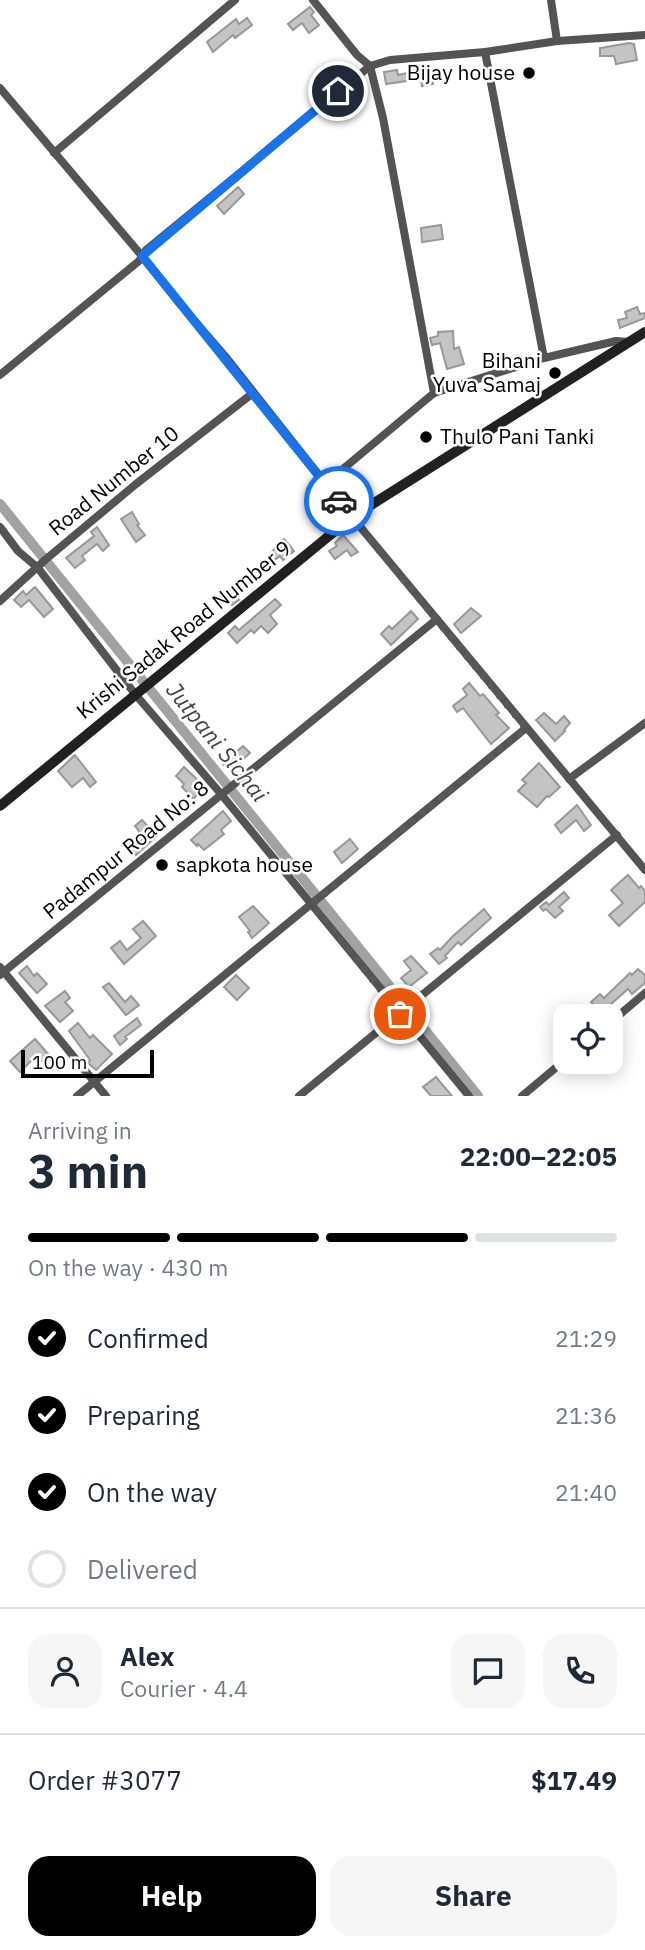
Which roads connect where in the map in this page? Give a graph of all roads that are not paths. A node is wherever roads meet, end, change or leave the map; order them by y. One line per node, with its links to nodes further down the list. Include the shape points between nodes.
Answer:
1 (235, 0): 9 (street)
2 (313, 0): 7 (street)
3 (551, 0): 5 (street)
4 (645, 35): 5 (street)
5 (557, 41): 6 (street)
6 (485, 52): 7 (street, via 390,60); 13 (street)
7 (370, 66): 10 (street); 16 (street)
8 (0, 88): 9 (street)
9 (54, 153): 10 (street)
10 (142, 256): 14 (street); 15 (street)
11 (645, 332): 12 (street, Krishi Sadak Road Number 9)
12 (629, 342): 13 (street); 18 (street, Krishi Sadak Road Number 9)
13 (544, 358): 16 (street)
14 (0, 375)
15 (253, 393): 17 (street); 20 (street, Road Number 10)
16 (433, 393): 17 (street)
17 (325, 484): 18 (street)
18 (352, 517): 22 (street); 23 (street, Krishi Sadak Road Number 9)
19 (0, 527): 20 (street)
20 (38, 568): 21 (street, Road Number 10); 23 (street)
21 (0, 601)
22 (437, 619): 25 (street); 27 (street, Padampur Road No: 8)
23 (135, 694): 27 (street); 28 (street, Krishi Sadak Road Number 9)
24 (645, 723): 26 (street)
25 (526, 728): 26 (street); 31 (street)
26 (569, 779): 29 (street)
27 (221, 794): 31 (street); 32 (street, Padampur Road No: 8, via 120,880)
28 (0, 806)
29 (617, 835): 30 (street); 35 (street)
30 (645, 870)
31 (312, 904): 35 (street); 37 (street)
32 (1, 971): 37 (street)
33 (645, 993): 34 (street)
34 (623, 1012)
35 (400, 1014): 40 (street); 41 (street)
36 (553, 1070): 42 (street)
37 (94, 1082): 38 (street); 39 (street)
38 (77, 1096)
39 (106, 1096)
40 (299, 1096)
41 (469, 1096)
42 (522, 1096)

